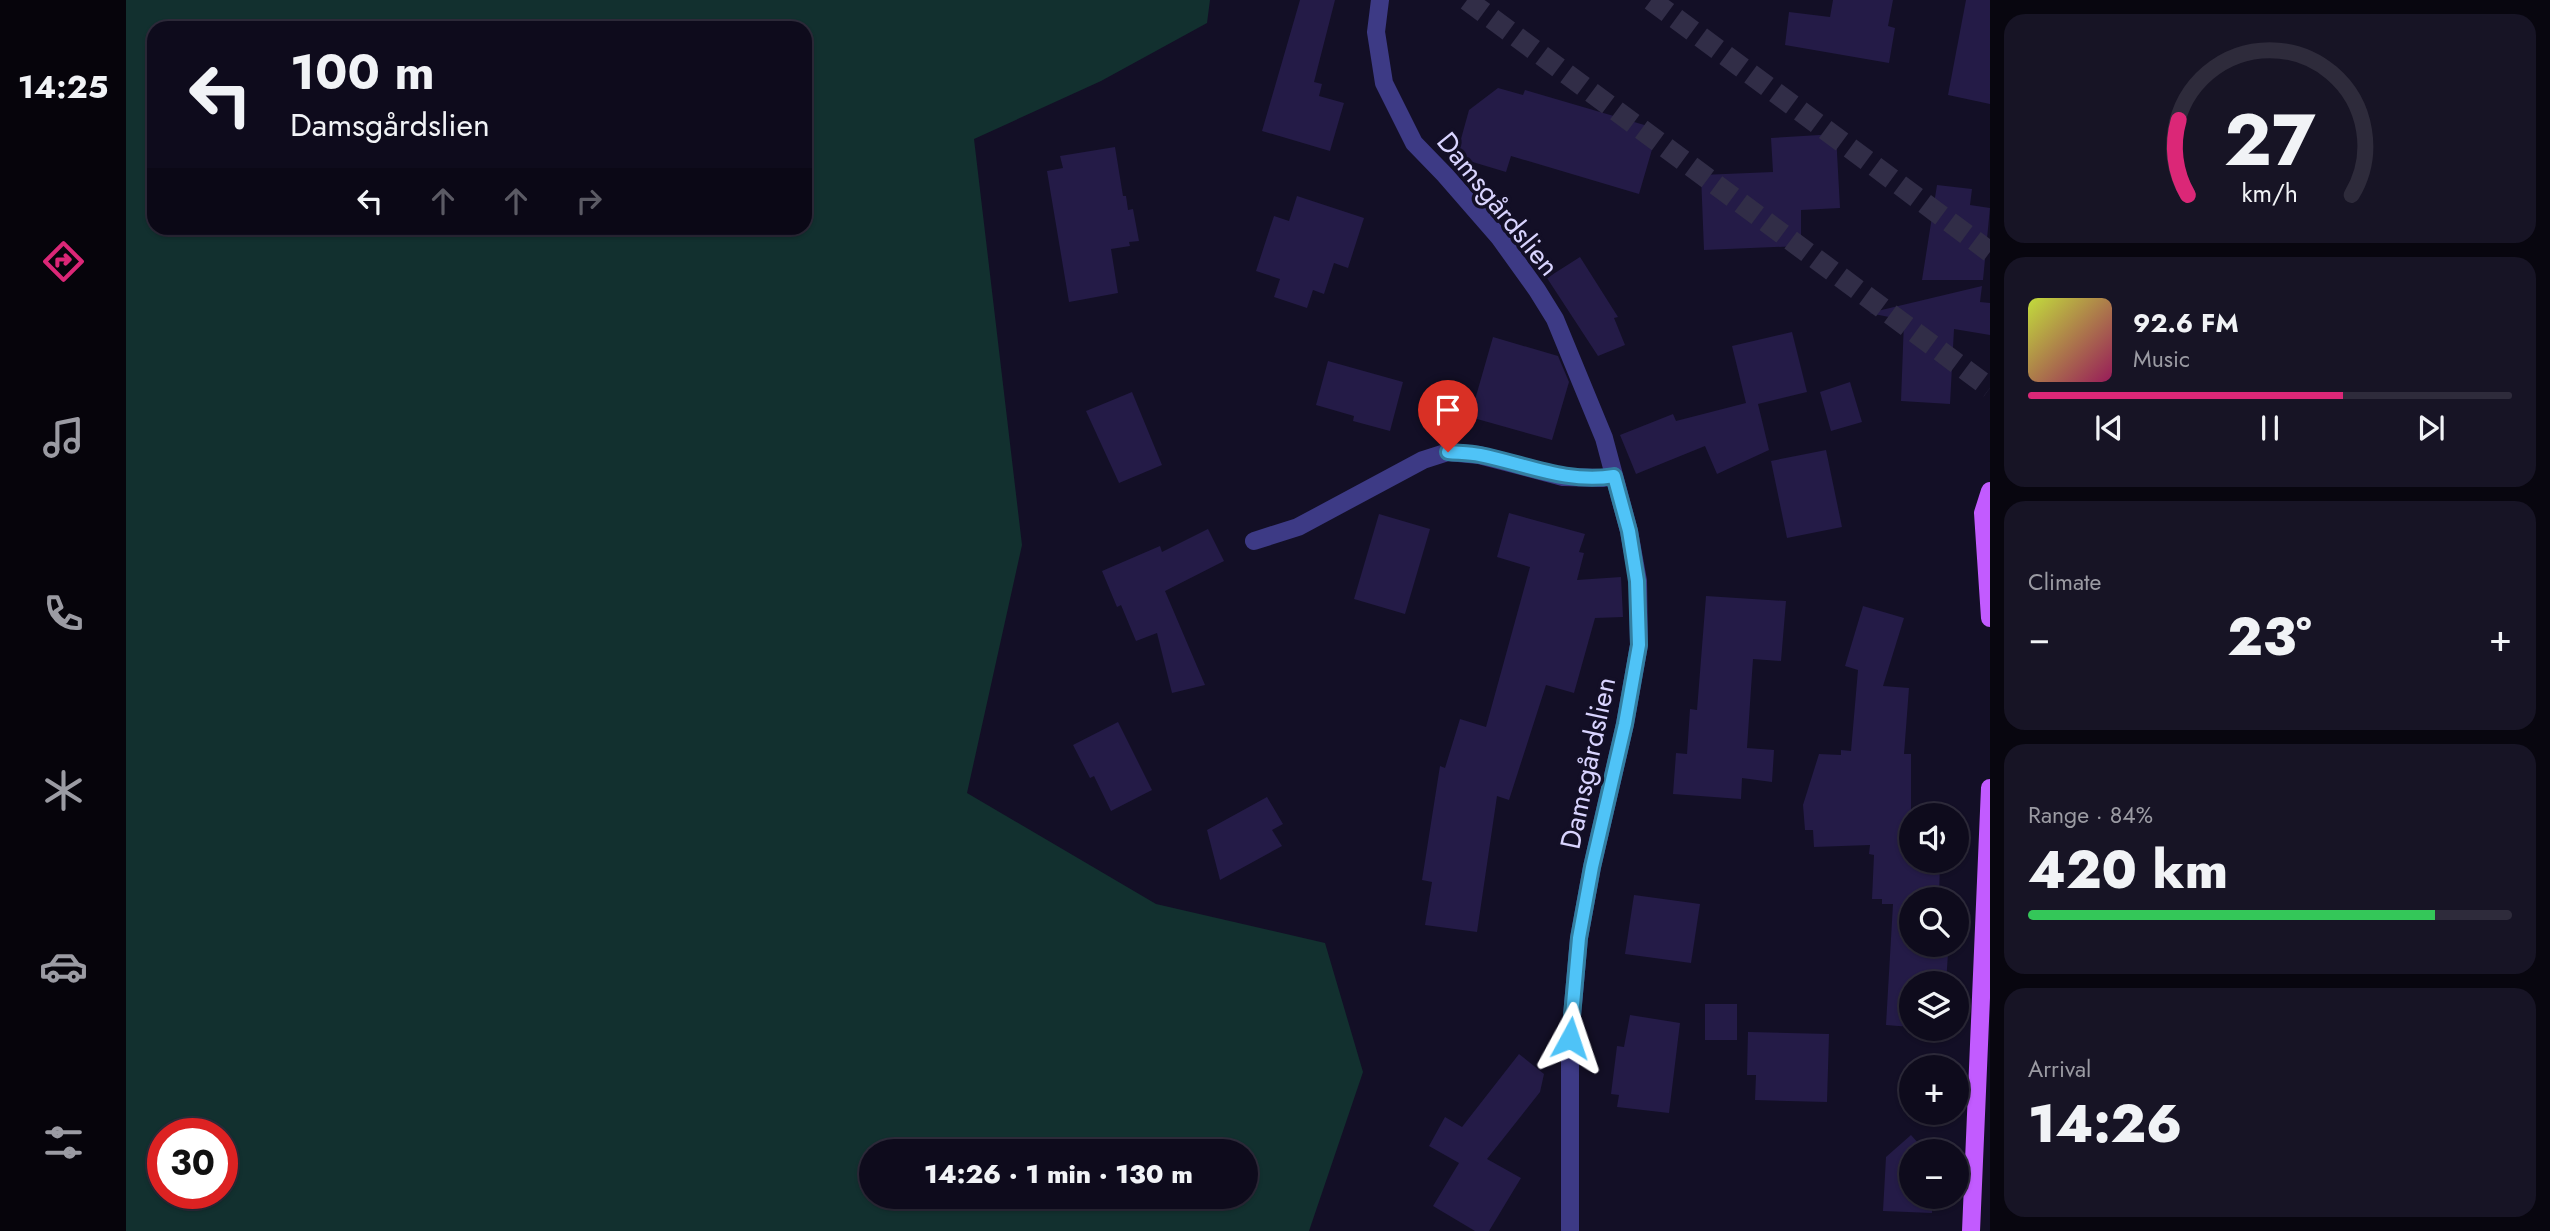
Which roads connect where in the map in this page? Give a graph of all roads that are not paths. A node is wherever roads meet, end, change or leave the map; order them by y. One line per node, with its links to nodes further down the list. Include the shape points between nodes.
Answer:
1 (1380, 0): 2 (street, Damsgårdslien, via 1376,32 1384,83 1414,143 1499,237 1555,319 1604,438)
2 (1614, 476): 4 (street, via 1563,477 1479,455 1448,452 1423,460 1298,527); 7 (street, Damsgårdslien, via 1637,581 1639,645 1579,938 1570,1038)
3 (1990, 491): 5 (main road, via 1983,513)
4 (1254, 541)
5 (1990, 618)
6 (1990, 788): 8 (main road)
7 (1570, 1231)
8 (1971, 1231)

